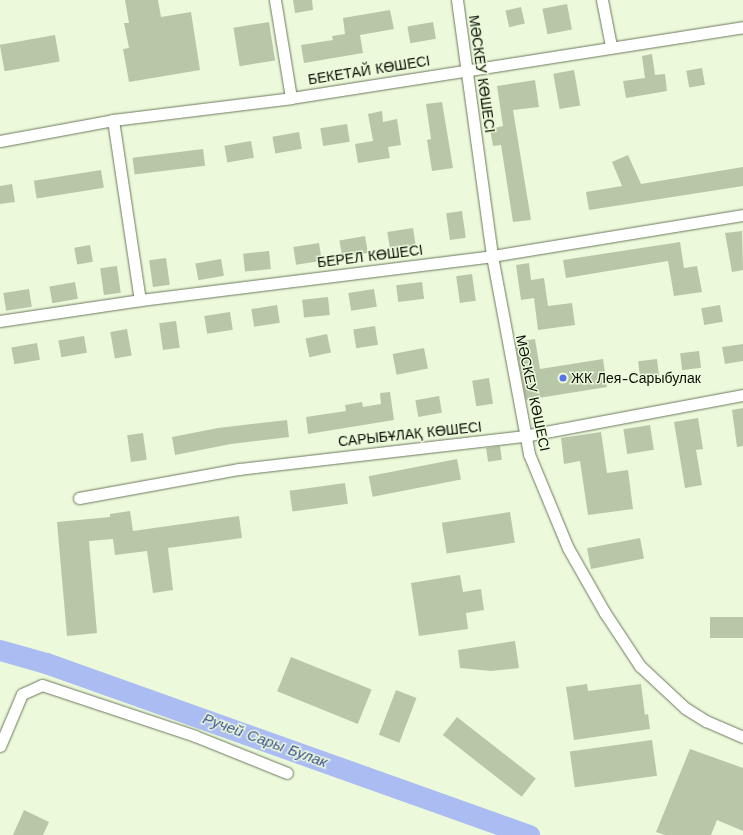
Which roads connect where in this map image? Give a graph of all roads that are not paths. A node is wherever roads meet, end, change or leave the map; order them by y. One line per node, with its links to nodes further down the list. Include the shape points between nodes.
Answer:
1 (275, 0): 7 (street)
2 (457, 0): 6 (street, МӘСКЕУ КӨШЕСІ)
3 (602, 0): 5 (street)
4 (743, 27): 5 (street, БЕКЕТАЙ КӨШЕСІ)
5 (611, 46): 6 (street, БЕКЕТАЙ КӨШЕСІ)
6 (467, 70): 7 (street, БЕКЕТАЙ КӨШЕСІ); 11 (street, МӘСКЕУ КӨШЕСІ)
7 (291, 98): 8 (street, БЕКЕТАЙ КӨШЕСІ)
8 (113, 120): 9 (street, БЕКЕТАЙ КӨШЕСІ); 12 (street)
9 (0, 141)
10 (743, 215): 11 (street, БЕРЕЛ КӨШЕСІ)
11 (492, 256): 12 (street, БЕРЕЛ КӨШЕСІ); 15 (street, МӘСКЕУ КӨШЕСІ)
12 (140, 300): 13 (street, БЕРЕЛ КӨШЕСІ)
13 (0, 321)
14 (743, 395): 15 (street, САРЫБҰЛАҚ КӨШЕСІ)
15 (524, 436): 16 (street, САРЫБҰЛАҚ КӨШЕСІ, via 239,469); 17 (street, МӘСКЕУ КӨШЕСІ, via 556,524 568,548 605,613 640,666 685,708 706,721)
16 (79, 498)
17 (743, 737)
18 (0, 746): 19 (street, via 22,694 42,685 187,733)
19 (287, 773)

